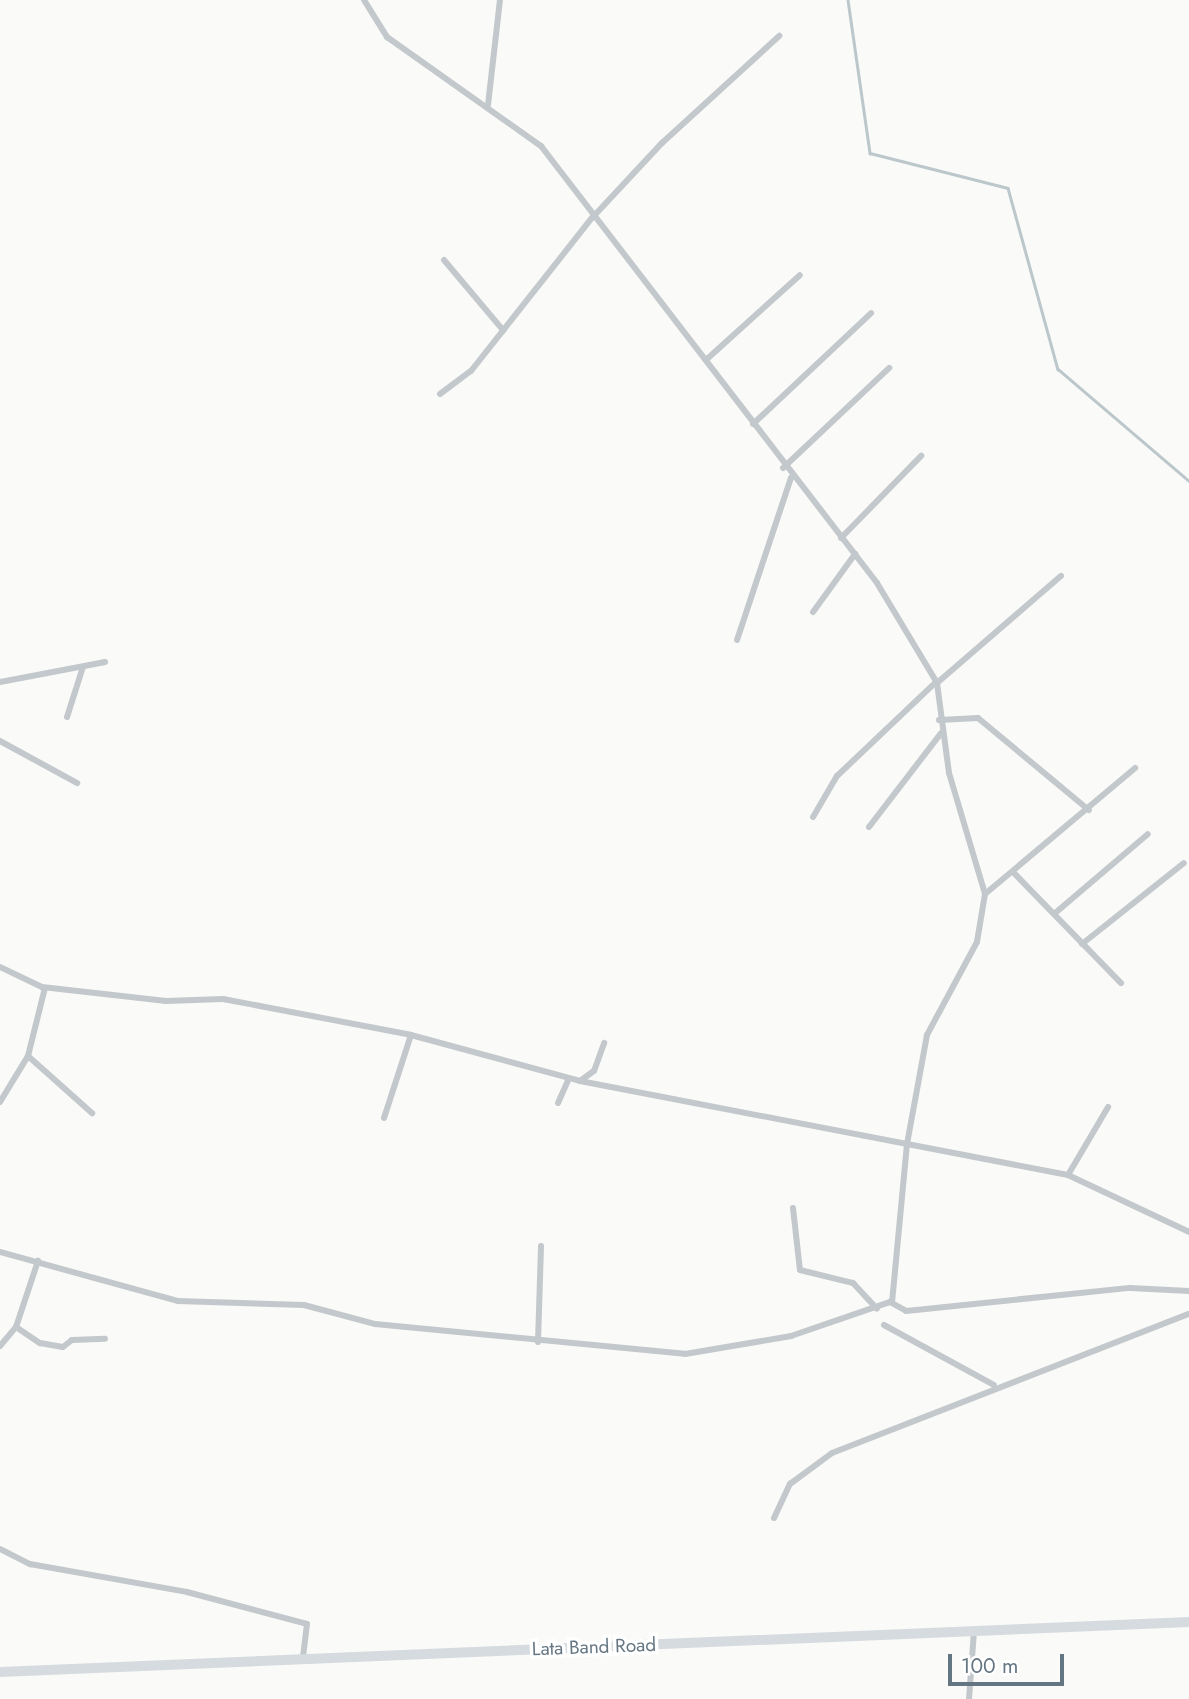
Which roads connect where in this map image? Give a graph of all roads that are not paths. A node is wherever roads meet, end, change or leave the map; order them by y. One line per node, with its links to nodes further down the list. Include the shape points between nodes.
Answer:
1 (364, 0): 4 (street, via 387,37)
2 (500, 0): 4 (street)
3 (779, 36): 5 (street)
4 (488, 105): 5 (street, via 541,146)
5 (592, 218): 9 (street); 10 (street)
6 (444, 260): 9 (street, via 480,310)
7 (800, 275): 10 (street)
8 (871, 313): 13 (street)
9 (503, 330): 12 (street, via 471,371)
10 (707, 359): 13 (street)
11 (889, 368): 15 (street)
12 (440, 394)
13 (753, 424): 15 (street)
14 (920, 456): 17 (street)
15 (783, 468): 16 (street)
16 (791, 478): 17 (street); 21 (street)
17 (841, 538): 18 (street)
18 (855, 554): 20 (street); 25 (street)
19 (1061, 576): 25 (street)
20 (813, 612)
21 (737, 640)
22 (104, 662): 23 (street)
23 (83, 667): 24 (street); 26 (street)
24 (0, 682)
25 (936, 682): 27 (street); 33 (street, via 837,776)
26 (67, 717)
27 (939, 720): 28 (street); 32 (street, via 978,718)
28 (941, 733): 34 (street); 38 (street)
29 (0, 741): 31 (street)
30 (1135, 768): 32 (street)
31 (77, 783)
32 (1089, 810): 37 (street)
33 (813, 817)
34 (869, 827)
35 (1148, 834): 39 (street)
36 (1184, 863): 40 (street)
37 (1013, 872): 38 (street); 39 (street)
38 (985, 894): 54 (street, via 977,942 927,1035)
39 (1054, 914): 40 (street)
40 (1083, 944): 42 (street)
41 (0, 967): 43 (street)
42 (1122, 983)
43 (45, 988): 44 (street, via 166,1000 223,999); 46 (street)
44 (411, 1035): 47 (street); 53 (street)
45 (604, 1043): 48 (street, via 594,1071)
46 (28, 1056): 49 (street); 52 (street)
47 (569, 1079): 48 (street); 50 (street)
48 (580, 1081): 54 (street)
49 (0, 1102)
50 (558, 1103)
51 (1108, 1107): 55 (street)
52 (93, 1113)
53 (384, 1118)
54 (907, 1143): 55 (street); 62 (street)
55 (1068, 1175): 57 (street)
56 (793, 1208): 63 (street, via 800,1270 853,1283)
57 (1189, 1232)
58 (541, 1246): 68 (street)
59 (0, 1252): 60 (street)
60 (38, 1262): 66 (street); 68 (street, via 178,1301 304,1305 375,1324)
61 (1189, 1291): 62 (street, via 1130,1288 906,1311)
62 (892, 1302): 63 (street)
63 (877, 1309): 68 (street, via 791,1336 685,1354)
64 (1189, 1314): 70 (street)
65 (884, 1325): 70 (street)
66 (16, 1327): 67 (street, via 40,1343 63,1347 72,1340); 69 (street)
67 (105, 1339)
68 (538, 1342)
69 (0, 1346)
70 (994, 1385): 71 (street, via 832,1453 790,1484)
71 (774, 1518)
72 (0, 1549): 75 (street, via 30,1564 187,1592 307,1625)
73 (1189, 1622): 74 (main road, Lata Band Road)
74 (974, 1631): 75 (main road, Lata Band Road); 77 (street)
75 (303, 1658): 76 (main road, Lata Band Road)
76 (0, 1672)
77 (969, 1699)

